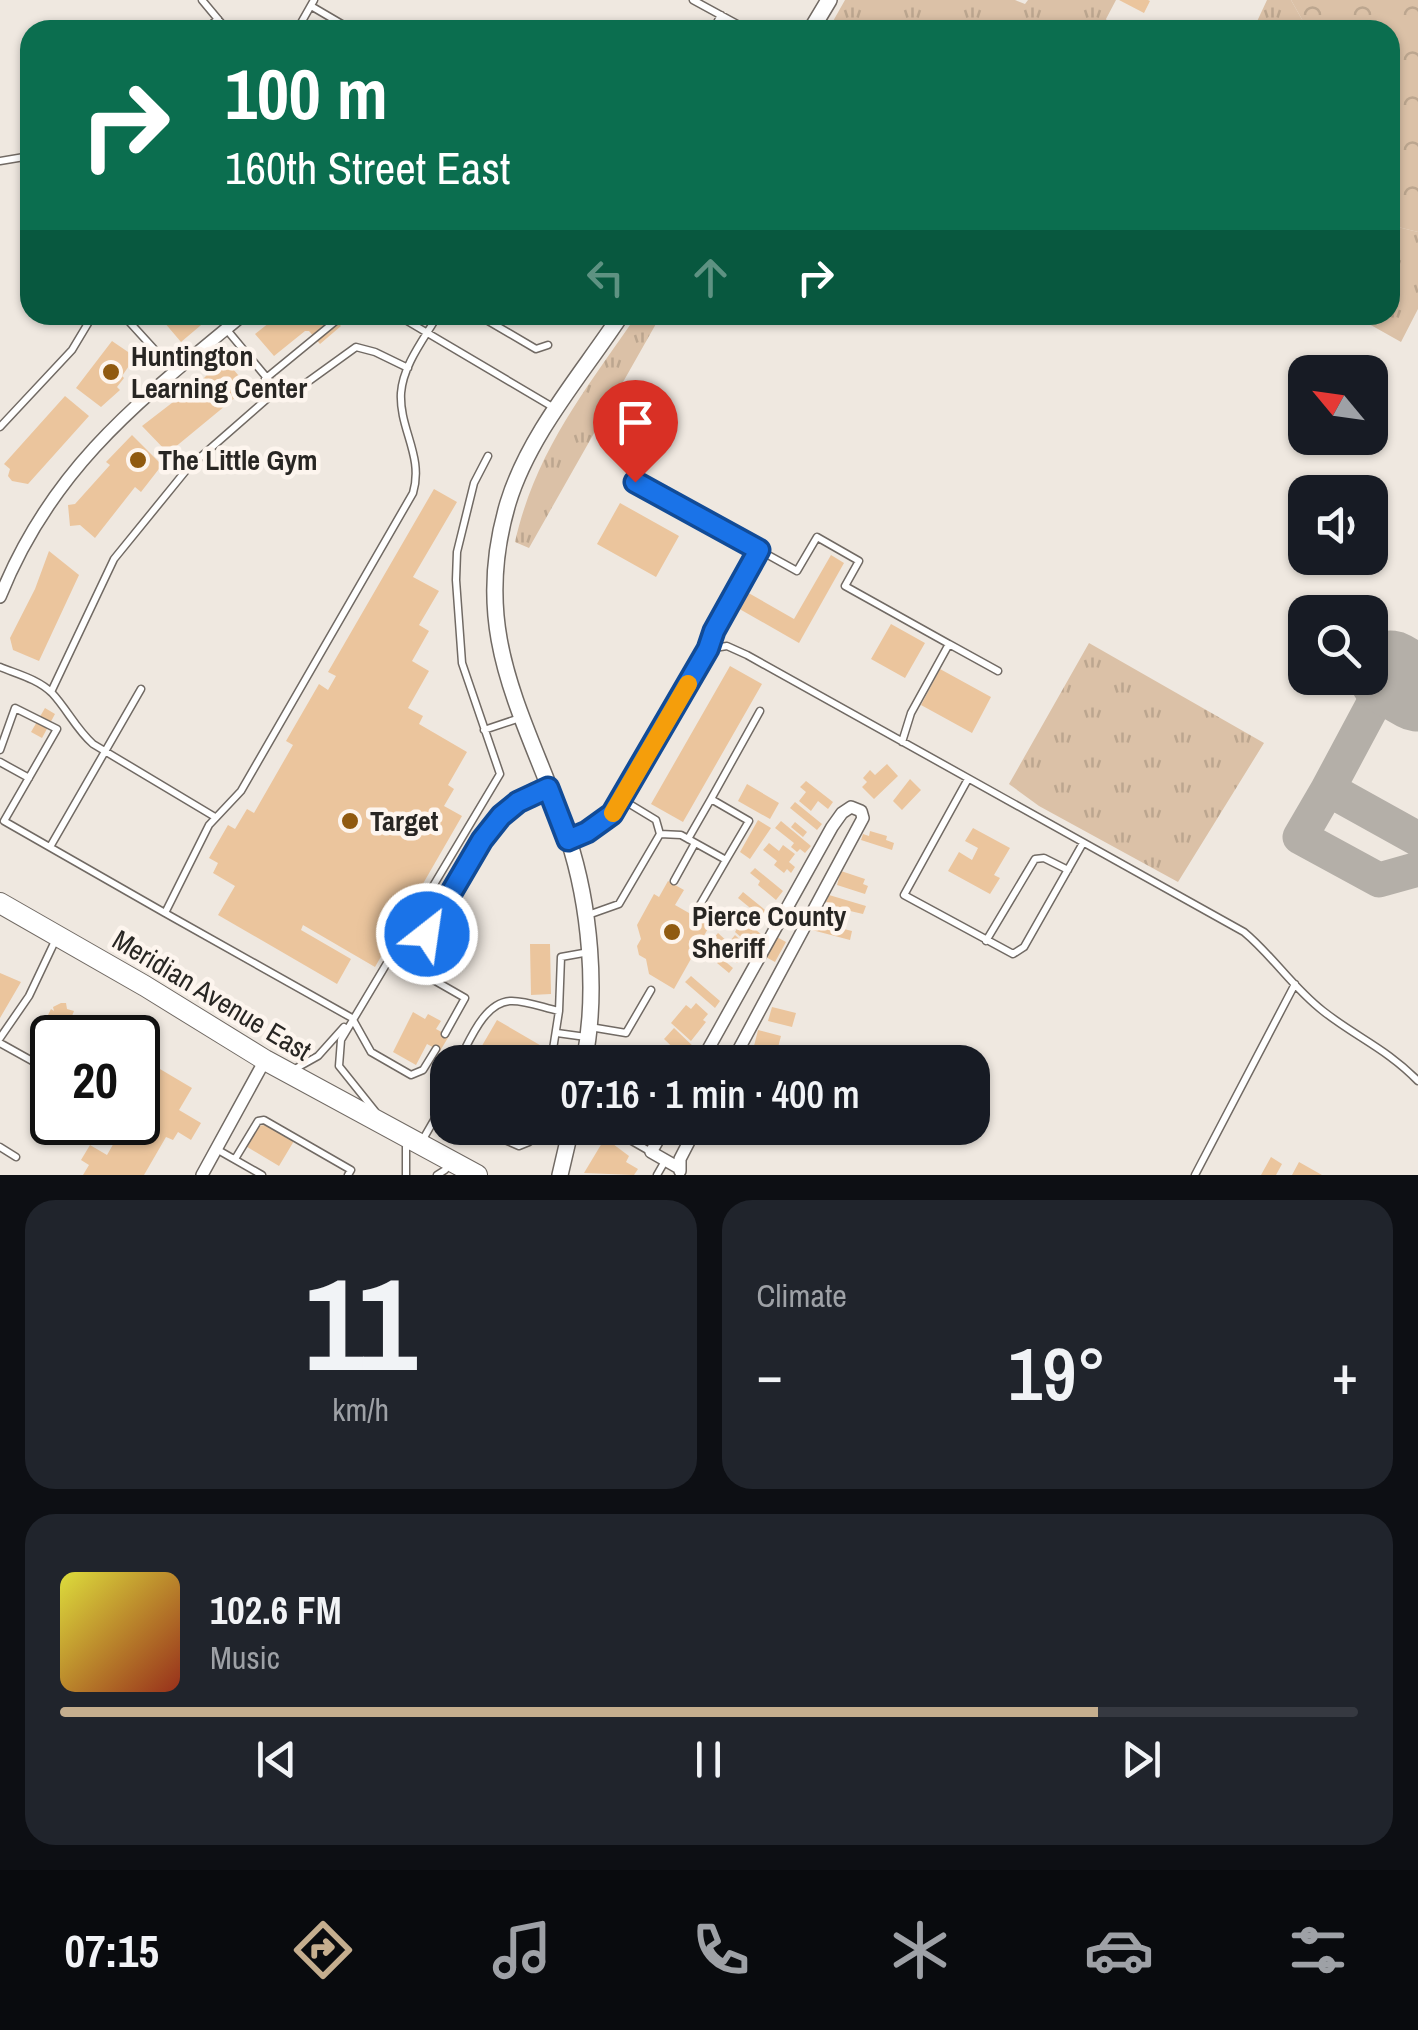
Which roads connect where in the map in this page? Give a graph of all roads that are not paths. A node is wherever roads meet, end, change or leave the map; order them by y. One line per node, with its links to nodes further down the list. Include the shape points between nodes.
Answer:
1 (202, 0): 5 (lane)
2 (693, 0): 4 (lane)
3 (312, 3): 6 (lane)
4 (722, 16): 7 (lane); 8 (lane)
5 (218, 19)
6 (337, 20)
7 (720, 20)
8 (729, 20)
9 (87, 325): 25 (lane)
10 (132, 325): 21 (lane)
11 (231, 325): 17 (street)
12 (331, 325): 22 (lane)
13 (414, 325): 18 (lane)
14 (432, 325): 18 (lane)
15 (495, 325): 19 (lane, via 536,349)
16 (614, 325): 24 (street)
17 (226, 329): 21 (street); 22 (lane)
18 (428, 333): 20 (lane); 24 (lane)
19 (548, 346)
20 (408, 368): 23 (lane, via 356,347 302,386); 49 (lane, via 401,390 418,466 413,493 241,791)
21 (175, 372): 29 (street, via 84,456)
22 (265, 379): 23 (lane)
23 (277, 390): 36 (lane, via 188,468 124,546)
24 (558, 410): 38 (street, via 517,477 495,574 498,641)
25 (0, 427)
26 (488, 456): 39 (lane, via 474,483 456,580 462,663)
27 (635, 482): 28 (lane)
28 (759, 550): 31 (lane, via 798,571 817,537 860,561 846,586); 32 (lane)
29 (5, 572): 30 (street)
30 (0, 597)
31 (949, 644): 34 (lane); 40 (lane)
32 (708, 649): 40 (lane, via 727,646 746,655); 48 (street)
33 (0, 668): 36 (lane)
34 (998, 671)
35 (141, 689): 42 (lane)
36 (51, 692): 42 (lane, via 80,732)
37 (760, 711): 47 (lane)
38 (520, 718): 39 (lane); 46 (street)
39 (484, 730): 65 (lane, via 500,774)
40 (902, 742): 45 (lane)
41 (0, 750): 44 (lane, via 15,708 57,729)
42 (105, 752): 49 (lane); 54 (lane)
43 (0, 762): 44 (lane)
44 (29, 778): 54 (lane, via 4,821)
45 (968, 778): 53 (lane); 63 (lane, via 904,895)
46 (548, 788): 51 (street); 66 (lane, via 518,802 482,840)
47 (711, 799): 52 (lane); 55 (lane, via 749,821)
48 (622, 800): 50 (lane, via 656,820); 51 (street, via 600,824)
49 (215, 816): 60 (lane)
50 (660, 834): 52 (lane); 61 (lane, via 619,904)
51 (568, 840): 61 (street)
52 (692, 841): 55 (lane); 57 (lane)
53 (1083, 842): 56 (lane); 68 (lane, via 1244,932)
54 (50, 848): 60 (lane)
55 (726, 860): 59 (lane)
56 (1068, 870): 63 (lane, via 1044,858 1032,862); 63 (lane, via 1024,947 1008,953)
57 (674, 881)
58 (0, 903): 62 (main road, Meridian Avenue East)
59 (697, 910)
60 (165, 913): 72 (lane)
61 (584, 916): 64 (street)
62 (57, 936): 76 (lane); 84 (main road, Meridian Avenue East)
63 (986, 940)
64 (589, 952): 71 (lane, via 562,957); 73 (street)
65 (390, 955): 66 (lane); 72 (lane)
66 (408, 966): 75 (lane, via 465,998)
67 (747, 980): 70 (street); 70 (street, via 832,826 842,813 861,811); 80 (street)
68 (1295, 984): 85 (lane); 107 (lane)
69 (651, 990): 73 (lane, via 626,1033)
70 (770, 992): 81 (street)
71 (559, 1011): 74 (lane); 77 (lane, via 506,1001 485,1016)
72 (352, 1018): 83 (lane, via 371,1052 411,1075); 84 (lane, via 300,1068); 87 (lane, via 339,1066)
73 (589, 1032): 74 (lane); 79 (street)
74 (557, 1033): 78 (lane)
75 (445, 1034)
76 (0, 1040): 82 (lane)
77 (468, 1045)
78 (555, 1045)
79 (587, 1045)
80 (711, 1045)
81 (741, 1045)
82 (30, 1058)
83 (430, 1060)
84 (273, 1064): 87 (main road, Meridian Avenue East); 93 (street)
85 (1418, 1081)
86 (430, 1117): 87 (lane)
87 (408, 1141): 99 (main road, Meridian Avenue East); 103 (lane); 104 (main road, Meridian Avenue East)
88 (567, 1145): 105 (street)
89 (639, 1145): 94 (lane)
90 (655, 1145): 94 (street)
91 (690, 1145): 98 (street)
92 (0, 1148): 95 (lane)
93 (216, 1149): 96 (lane); 100 (street)
94 (651, 1152): 97 (street)
95 (16, 1157)
96 (235, 1160): 101 (lane); 102 (lane, via 253,1126 264,1120 352,1170)
97 (666, 1160): 98 (street); 106 (lane)
98 (680, 1171)
99 (445, 1173)
100 (202, 1175)
101 (262, 1175)
102 (348, 1175)
103 (406, 1175)
104 (478, 1175)
105 (560, 1175)
106 (657, 1175)
107 (1195, 1175)

